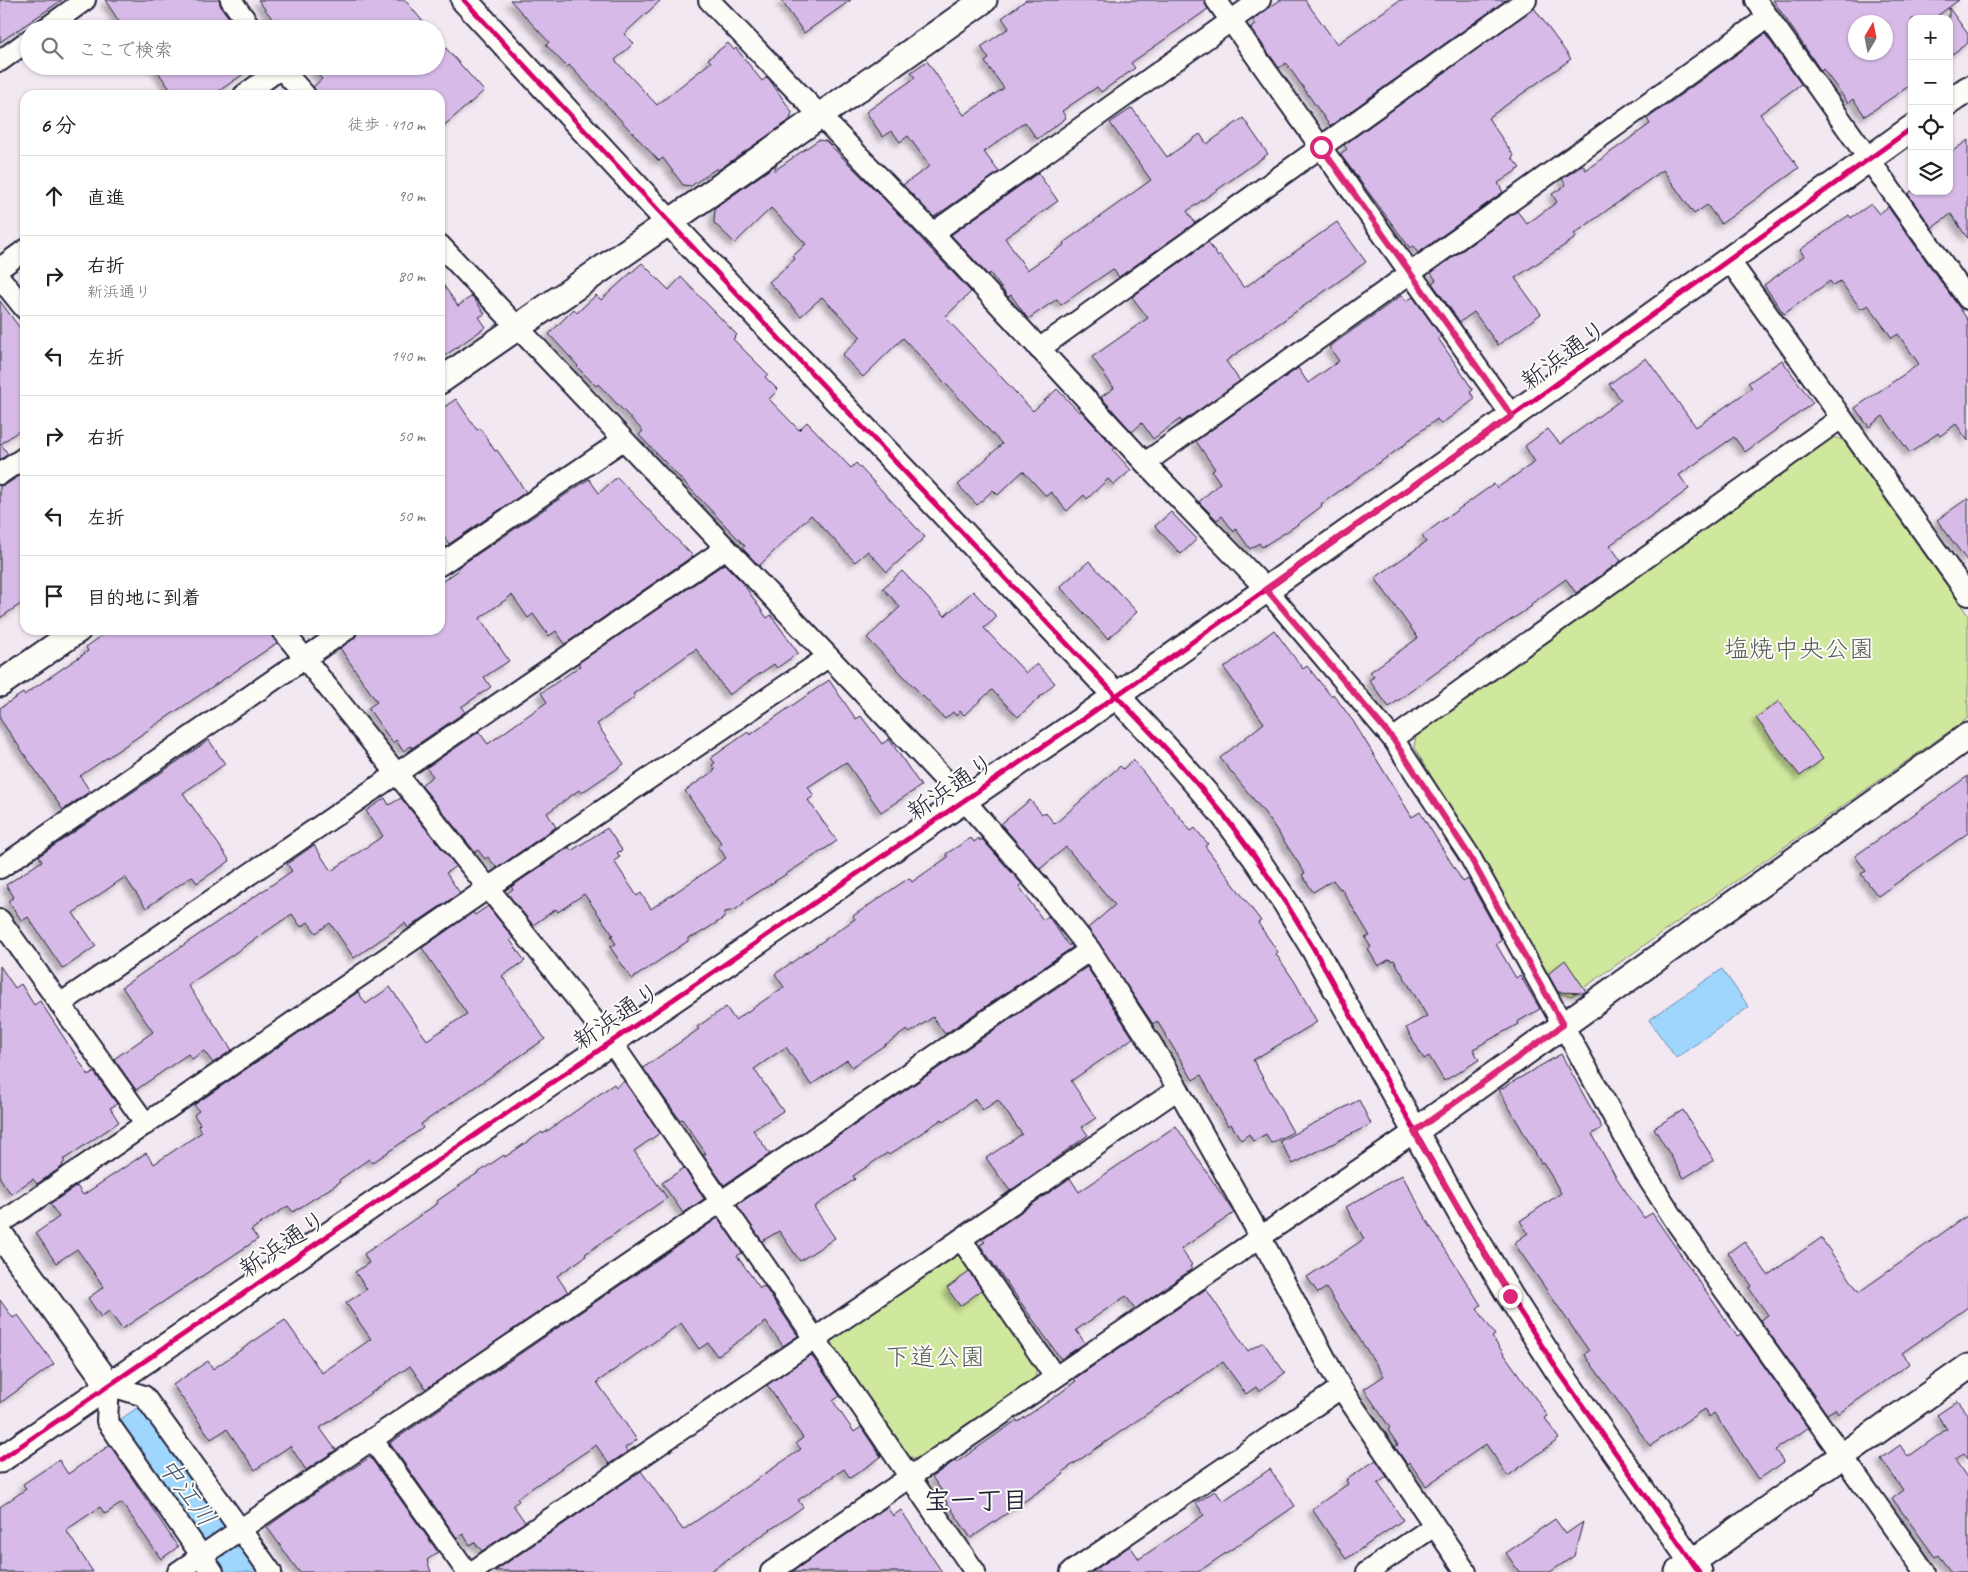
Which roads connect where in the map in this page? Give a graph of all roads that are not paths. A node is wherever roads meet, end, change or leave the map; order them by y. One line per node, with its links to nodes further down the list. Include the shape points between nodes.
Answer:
1 (85, 0): 11 (street)
2 (231, 0): 12 (street)
3 (464, 0): 26 (street)
4 (709, 0): 22 (street)
5 (984, 0): 22 (street)
6 (1216, 0): 13 (street)
7 (1260, 0): 13 (street)
8 (1526, 0): 24 (street)
9 (1756, 0): 10 (street)
10 (1768, 17): 25 (street); 32 (street)
11 (57, 20)
12 (245, 20)
13 (1231, 21): 24 (street); 27 (street)
14 (20, 47): 15 (street)
15 (0, 61)
16 (270, 75): 19 (street)
17 (287, 75): 20 (street)
18 (1968, 89): 21 (street)
19 (250, 90)
20 (301, 90)
21 (1953, 99)
22 (820, 117): 26 (street); 27 (street)
23 (1908, 131): 25 (street, 新浜通り)
24 (1321, 147): 32 (street); 37 (street)
25 (1868, 159): 30 (street, 新浜通り); 34 (street)
26 (669, 222): 36 (street); 55 (street)
27 (933, 233): 37 (street)
28 (445, 250): 36 (street)
29 (20, 254): 31 (street)
30 (1729, 260): 39 (street, 新浜通り); 40 (street)
31 (0, 268)
32 (1410, 272): 39 (street); 43 (street)
33 (0, 278): 35 (street)
34 (1968, 299)
35 (20, 303)
36 (517, 328): 38 (street); 41 (street)
37 (1039, 349): 43 (street)
38 (445, 377)
39 (1512, 416): 47 (street, 新浜通り)
40 (1841, 418): 48 (street); 57 (street)
41 (623, 440): 45 (street); 46 (street)
42 (20, 460): 44 (street)
43 (1145, 463): 47 (street)
44 (0, 474)
45 (726, 548): 52 (street); 58 (street)
46 (445, 562)
47 (1266, 589): 55 (street, 新浜通り); 57 (street)
48 (1968, 595)
49 (71, 635): 54 (street)
50 (286, 635): 53 (street)
51 (339, 635): 53 (street)
52 (828, 657): 59 (street); 61 (street)
53 (305, 658): 58 (street); 60 (street)
54 (0, 684)
55 (1117, 696): 59 (street, 新浜通り); 69 (street, via 1180,763 1255,856 1314,949)
56 (1968, 736): 65 (street)
57 (1393, 739): 65 (street, via 1469,855)
58 (397, 774): 61 (street); 64 (street)
59 (964, 800): 63 (street); 66 (street, 新浜通り)
60 (0, 868)
61 (488, 888): 66 (street); 68 (street)
62 (0, 920): 64 (street)
63 (1090, 950): 67 (street); 70 (street)
64 (60, 1004): 68 (street)
65 (1563, 1025): 69 (street); 81 (street, via 1644,1172 1678,1225)
66 (612, 1043): 70 (street); 78 (street, 新浜通り)
67 (1178, 1089): 73 (street); 74 (street)
68 (146, 1124): 71 (street)
69 (1414, 1132): 73 (street); 87 (street, via 1526,1320)
70 (721, 1202): 75 (street); 80 (street)
71 (0, 1224)
72 (0, 1234): 78 (street)
73 (1261, 1238): 77 (street); 79 (street)
74 (961, 1239): 75 (street); 77 (street)
75 (815, 1338): 83 (street); 92 (street)
76 (1968, 1367): 81 (street)
77 (1055, 1377): 83 (street)
78 (109, 1385): 82 (street, 新浜通り); 85 (street, via 144,1396); 86 (street, via 107,1422)
79 (1341, 1388): 84 (street); 95 (street)
80 (372, 1439): 85 (street); 91 (street)
81 (1842, 1457): 87 (street); 98 (street)
82 (0, 1460)
83 (910, 1477): 93 (street); 94 (street)
84 (1434, 1526): 96 (street); 97 (street)
85 (236, 1532): 86 (street); 90 (street)
86 (206, 1552): 88 (street); 89 (street)
87 (1690, 1569)
88 (178, 1572)
89 (213, 1572)
90 (271, 1572)
91 (467, 1572)
92 (472, 1572)
93 (771, 1572)
94 (975, 1572)
95 (1070, 1572)
96 (1367, 1572)
97 (1466, 1572)
98 (1925, 1572)

